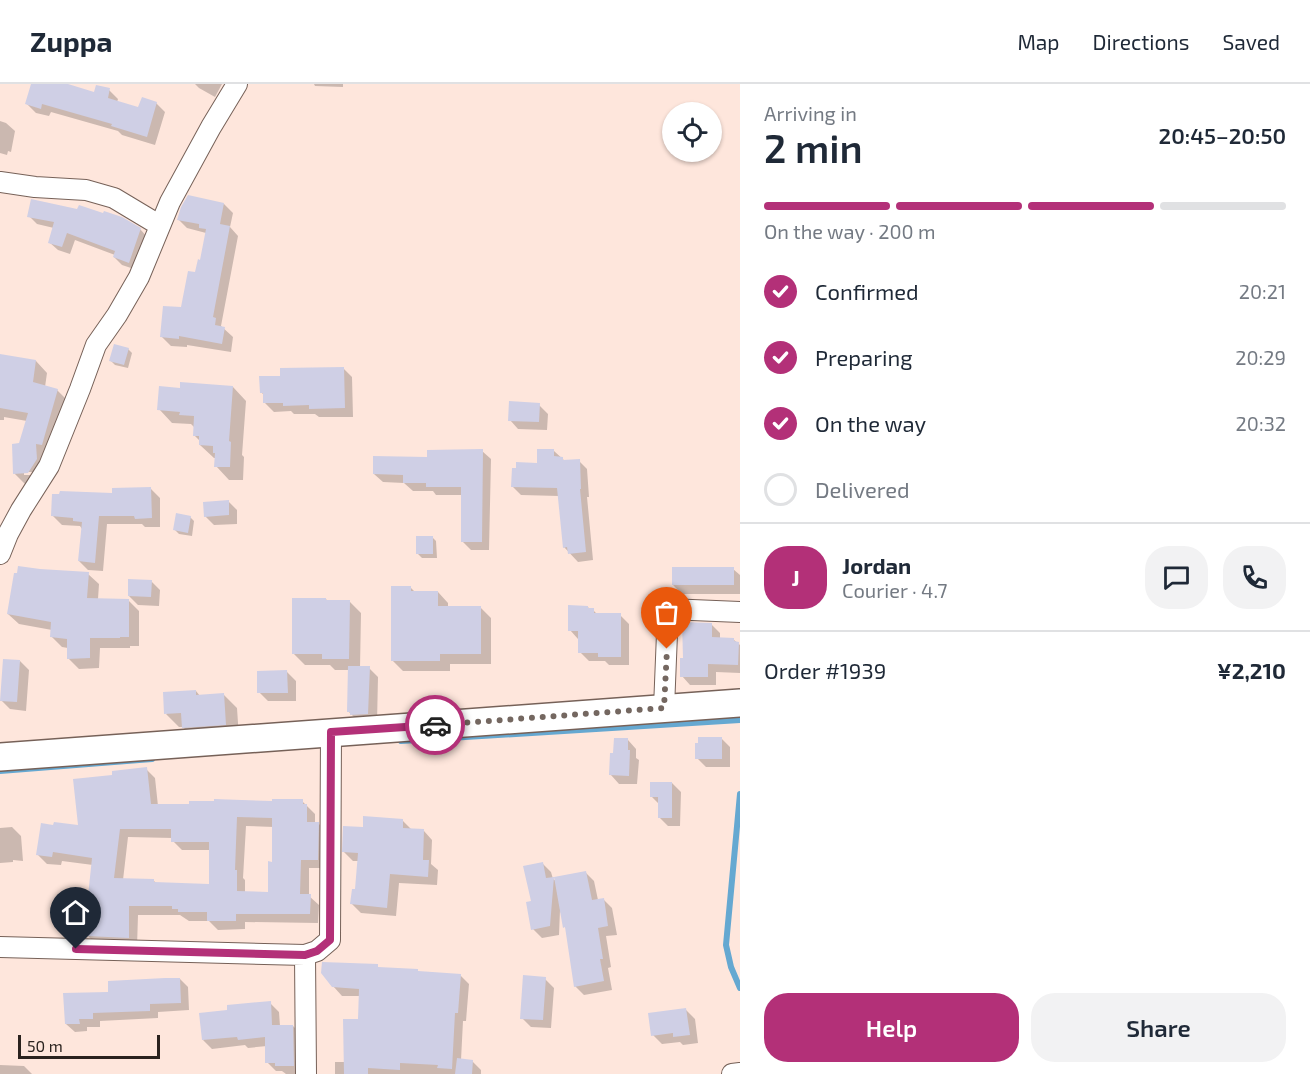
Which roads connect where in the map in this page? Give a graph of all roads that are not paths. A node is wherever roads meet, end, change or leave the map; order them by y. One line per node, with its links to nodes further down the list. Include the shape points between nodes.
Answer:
1 (237, 84): 3 (street)
2 (0, 182): 3 (street, via 86,190 114,198)
3 (159, 225): 4 (street, via 140,277 96,345 49,466 21,510)
4 (0, 554)
5 (740, 612): 7 (street, via 669,609)
6 (740, 703): 7 (street)
7 (664, 708): 8 (street)
8 (331, 732): 9 (street); 11 (street, via 330,940)
9 (0, 757)
10 (0, 947): 11 (street)
11 (305, 955): 13 (street)
12 (740, 1073): 14 (street)
13 (306, 1074)
14 (732, 1074)

